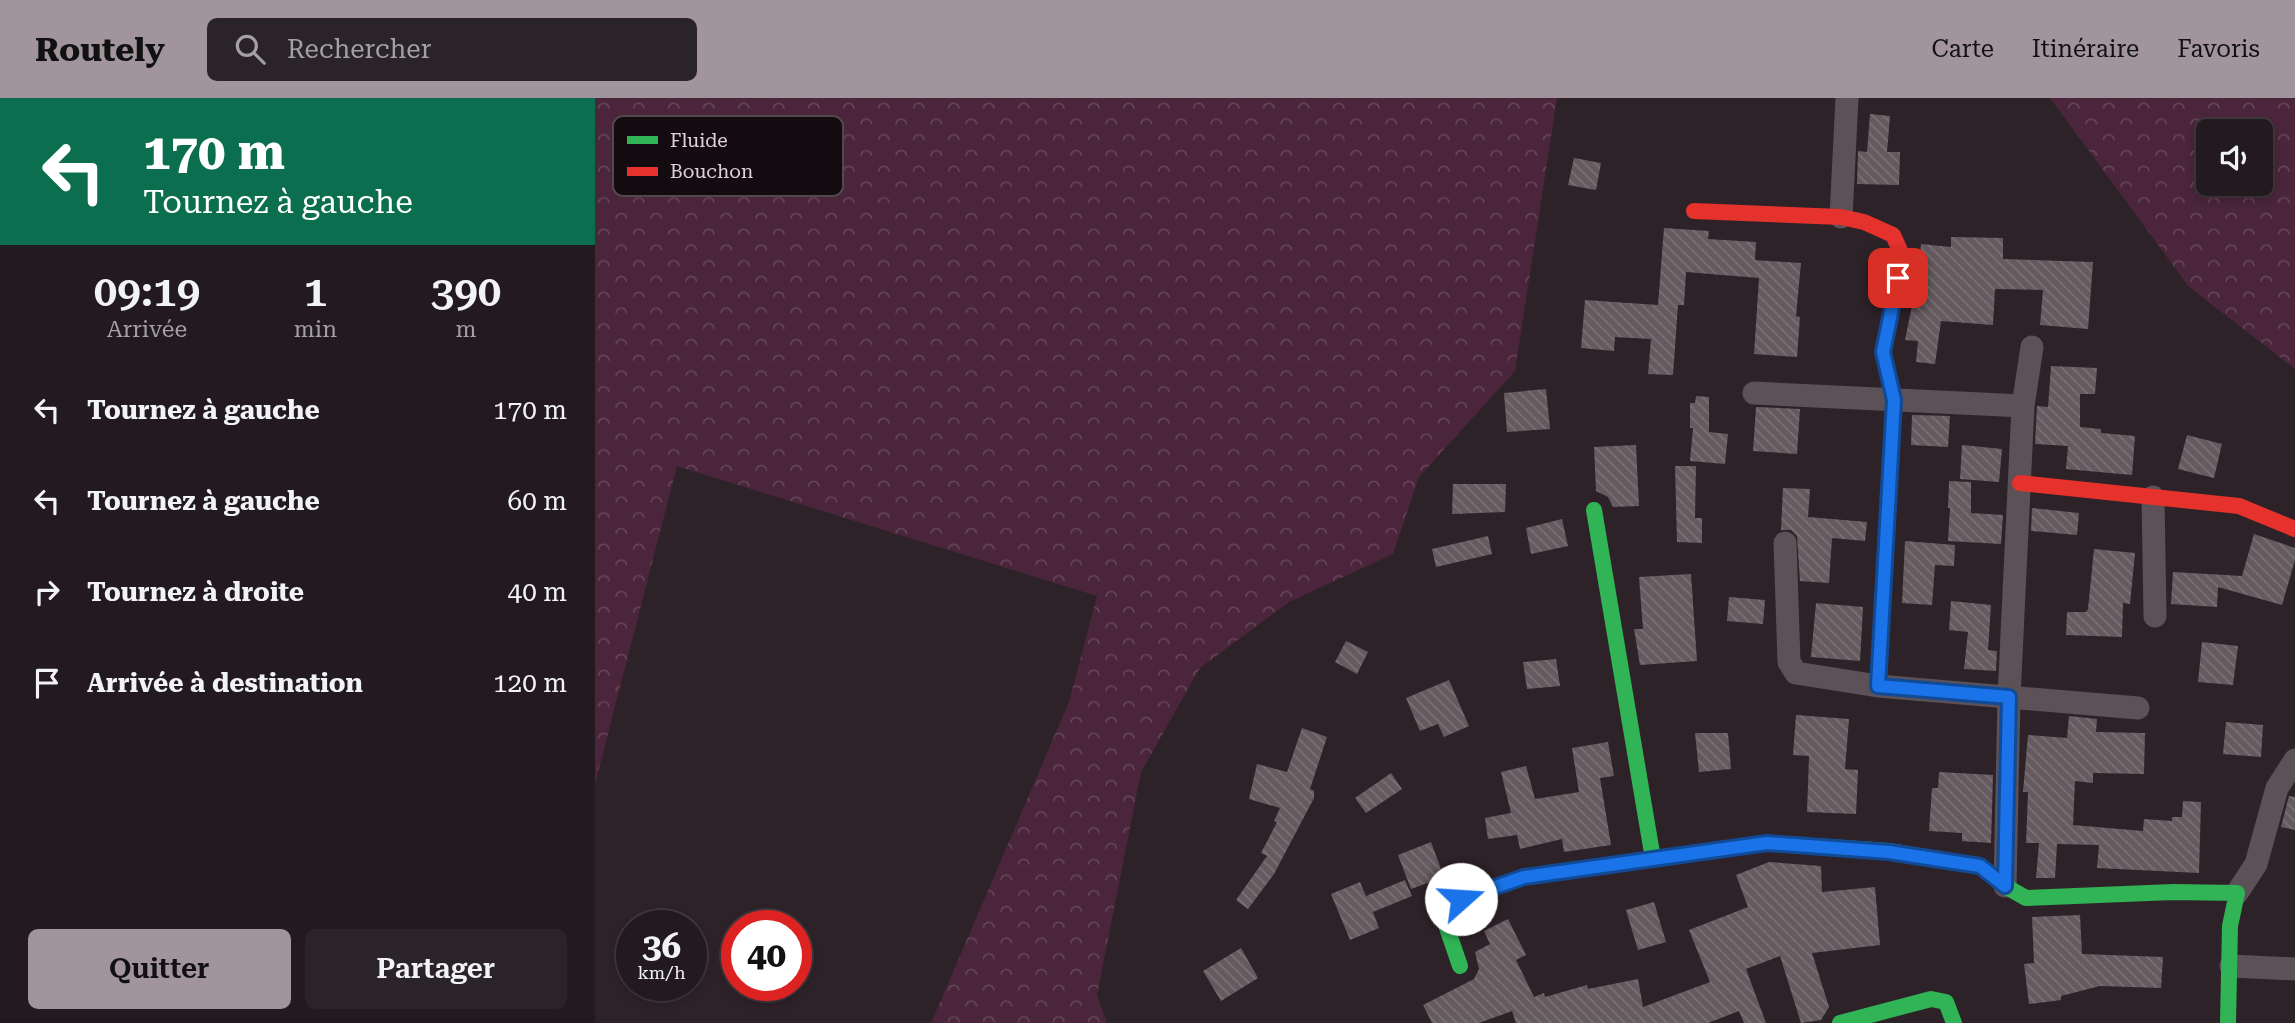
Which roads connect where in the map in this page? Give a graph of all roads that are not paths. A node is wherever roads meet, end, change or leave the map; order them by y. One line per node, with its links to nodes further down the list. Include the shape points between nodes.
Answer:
1 (1847, 98): 3 (street)
2 (1694, 211): 3 (street)
3 (1841, 218): 6 (street, via 1893,235 1902,255 1883,352)
4 (2032, 347): 7 (street)
5 (1754, 393): 6 (street)
6 (1894, 400): 7 (street); 14 (street)
7 (2023, 406): 8 (street)
8 (2021, 483): 9 (street); 15 (street)
9 (2154, 497): 11 (street, via 2239,506); 13 (street)
10 (1594, 510): 18 (street)
11 (2295, 528)
12 (1785, 543): 14 (street, via 1789,663 1796,673 1807,676)
13 (2155, 616)
14 (1878, 686): 15 (street)
15 (2009, 697): 16 (street); 19 (street)
16 (2139, 708)
17 (2295, 760): 20 (street, via 2277,788 2256,864)
18 (1653, 859): 19 (street, via 1767,843 1875,850 1980,866); 21 (street, via 1524,877 1461,899 1449,908 1446,925)
19 (2005, 886): 20 (street, via 2026,898)
20 (2237, 893): 22 (street, via 2230,926)
21 (1461, 966)
22 (2231, 966): 23 (street); 26 (street)
23 (2295, 969)
24 (1840, 1023): 25 (street, via 1931,999 1945,1002)
25 (1954, 1023)
26 (2228, 1023)

